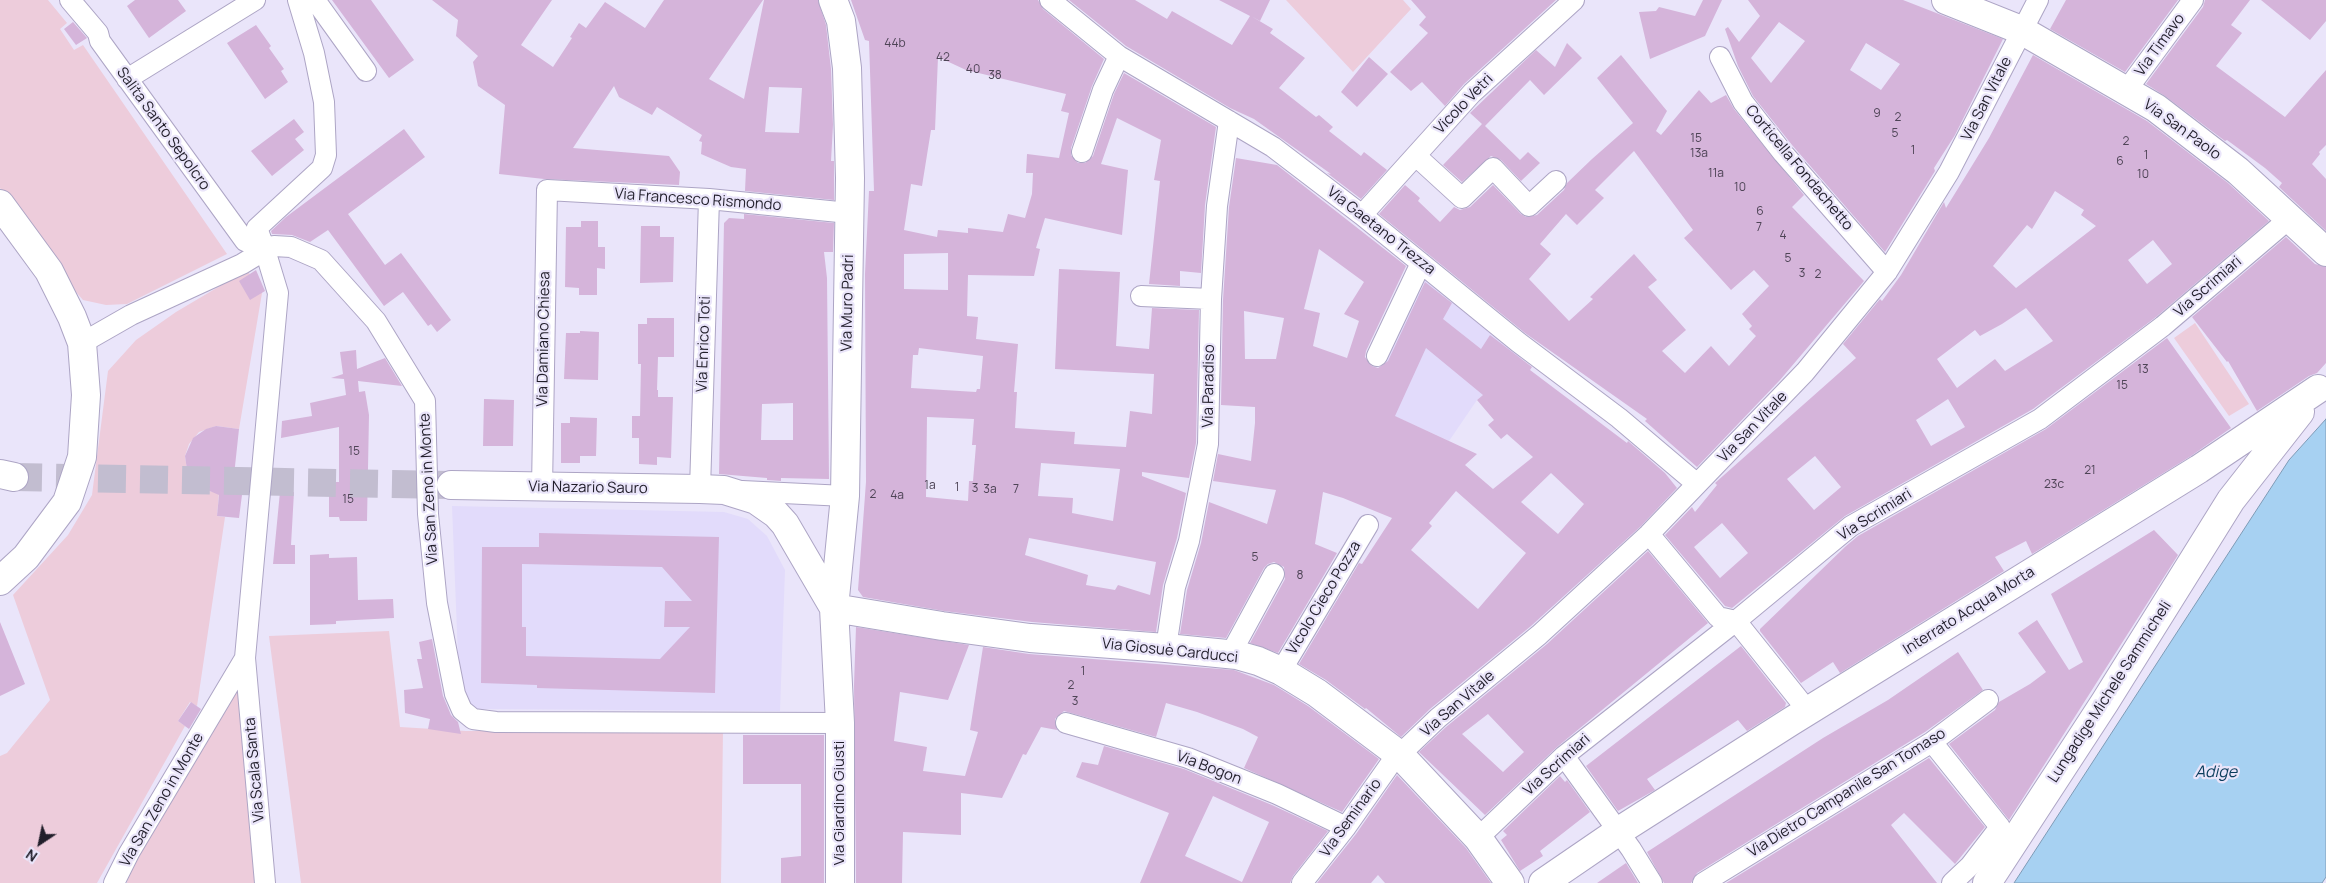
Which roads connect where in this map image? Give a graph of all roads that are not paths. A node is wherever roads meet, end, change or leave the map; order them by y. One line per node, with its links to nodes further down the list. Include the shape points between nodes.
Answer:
1 (70, 0): 15 (street, Salita Santo Sepolcro, via 98,33 100,41)
2 (255, 0): 15 (street)
3 (298, 0): 27 (street, via 324,102 326,155 322,168 257,228)
4 (315, 0): 14 (street)
5 (833, 0): 24 (street, Via Muro Padri, via 841,21 847,68)
6 (1050, 0): 12 (street, Via Gaetano Trezza)
7 (1574, 0): 19 (street, Vicolo Vetri, via 1472,94)
8 (1946, 0): 11 (street, Via San Paolo)
9 (2038, 0): 11 (street, Via San Vitale)
10 (2193, 0): 16 (street, Via Timavo)
11 (2021, 30): 16 (street, Via San Paolo); 30 (street, Via San Vitale, via 1950,172)
12 (1119, 56): 17 (street, Via Gaetano Trezza); 18 (street, via 1103,90)
13 (1720, 57): 30 (street, Corticella Fondachetto, via 1743,102)
14 (366, 72)
15 (127, 79): 27 (street, Salita Santo Sepolcro, via 244,240)
16 (2126, 91): 26 (street, Via San Paolo, via 2156,108 2238,171)
17 (1229, 121): 25 (street, Via Gaetano Trezza, via 1273,147); 32 (street, Via Paradiso, via 1217,206)
18 (1082, 152)
19 (1416, 156): 20 (street, via 1462,198 1493,168 1530,206); 25 (street, Vicolo Vetri)
20 (1556, 181)
21 (547, 190): 22 (street, Via Francesco Rismondo); 39 (street, Via Damiano Chiesa)
22 (709, 199): 24 (street, Via Francesco Rismondo); 40 (street, Via Enrico Toti)
23 (0, 204): 33 (street, via 49,271)
24 (849, 213): 41 (street, Via Muro Padri)
25 (1362, 216): 29 (street, Via Gaetano Trezza)
26 (2290, 218): 28 (street, Via San Paolo); 48 (street, Via Scrimiari, via 2163,326 2044,416 1851,526)
27 (265, 250): 33 (street, via 242,264 130,315); 51 (street, Via San Zeno in Monte, via 278,294); 55 (street, Via San Zeno in Monte, via 274,246 291,247 321,260 376,321 425,401 428,514 437,604 455,694 462,710 473,719 496,722)
28 (2326, 252)
29 (1421, 263): 34 (street); 37 (street, Via Gaetano Trezza, via 1619,418)
30 (1887, 272): 37 (street, Via San Vitale, via 1805,372)
31 (1141, 296): 32 (street)
32 (1211, 299): 49 (street, Via Paradiso, via 1208,444 1189,541 1175,587)
33 (82, 343): 46 (street, via 86,395 82,457 67,502 26,556)
34 (1377, 356)
35 (2322, 384): 36 (street, Interrato Acqua Morta); 42 (street, Lungadige Michele Sammicheli)
36 (2199, 469): 42 (street, via 2220,484); 54 (street, Interrato Acqua Morta)
37 (1697, 484): 44 (street, Via San Vitale)
38 (451, 485): 39 (street, Via Nazario Sauro)
39 (542, 488): 40 (street, Via Nazario Sauro)
40 (712, 490): 41 (street, Via Nazario Sauro); 47 (street, Via Nazario Sauro, via 756,500 776,514 795,540)
41 (845, 496): 47 (street, Via Muro Padri)
42 (2231, 500): 72 (street, Lungadige Michele Sammicheli)
43 (1368, 525): 52 (street, Vicolo Cieco Pozza)
44 (1649, 534): 48 (street, via 1718,617); 58 (street, Via San Vitale, via 1539,636 1438,718)
45 (1274, 574): 50 (street)
46 (0, 581)
47 (834, 608): 49 (street, Via Giosuè Carducci, via 1030,638); 55 (street, Via Giardino Giusti)
48 (1736, 621): 54 (street); 59 (street, Via Scrimiari)
49 (1166, 648): 50 (street, Via Giosuè Carducci)
50 (1230, 655): 52 (street, Via Giosuè Carducci)
51 (245, 658): 63 (street, Via San Zeno in Monte); 64 (street, Via Scala Santa)
52 (1281, 671): 58 (street, Via Giosuè Carducci, via 1325,698)
53 (1988, 700): 57 (street, Via Dietro Campanile San Tomaso)
54 (1808, 711): 61 (street, Interrato Acqua Morta)
55 (840, 723): 65 (street, Via Giardino Giusti)
56 (1066, 723): 60 (street, Via Bogon, via 1188,758 1277,794)
57 (1932, 742): 70 (street, Via Dietro Campanile San Tomaso); 71 (street, via 2000,827 1970,866)
58 (1401, 756): 60 (street, Via Seminario, via 1391,763); 62 (street, Via Giosuè Carducci)
59 (1564, 756): 61 (street); 62 (street, Via Scrimiari)
60 (1346, 827): 66 (street, Via Seminario)
61 (1619, 832): 68 (street, Interrato Acqua Morta); 69 (street)
62 (1478, 838): 67 (street, Via Giosuè Carducci)
63 (114, 883)
64 (266, 883)
65 (840, 883)
66 (1302, 883)
67 (1510, 883)
68 (1543, 883)
69 (1652, 883)
70 (1703, 883)
71 (1952, 883)
72 (1987, 883)

